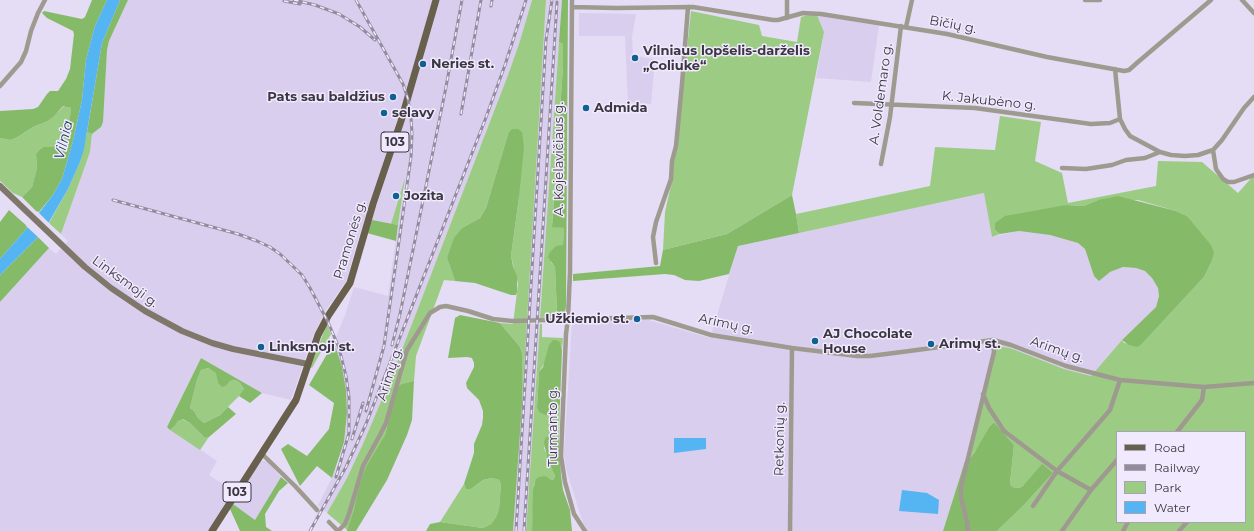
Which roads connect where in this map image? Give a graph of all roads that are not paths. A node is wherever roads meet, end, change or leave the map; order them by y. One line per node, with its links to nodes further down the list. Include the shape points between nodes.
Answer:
1 (45, 0): 16 (street, via 33,25 21,62)
2 (436, 0): 31 (main road, Pramonės g. / 103, via 350,283 325,321)
3 (572, 0): 10 (street, A. Kojelavičiaus g.)
4 (787, 0): 13 (street)
5 (912, 0): 14 (street, A. Voldemaro g.)
6 (1085, 0): 7 (street)
7 (1100, 0)
8 (1212, 0): 15 (street, Bičių g., via 1129,70)
9 (1242, 0): 12 (street)
10 (572, 7): 11 (street, Bičių g.); 28 (street, A. Kojelavičiaus g.)
11 (688, 7): 13 (street, Bičių g., via 773,20); 27 (street, via 671,179 653,237)
12 (1254, 13)
13 (787, 18): 14 (street, Bičių g., via 813,13)
14 (904, 26): 15 (street, Bičių g.); 19 (street, A. Voldemaro g.)
15 (1114, 69): 20 (street)
16 (0, 86)
17 (1254, 97): 21 (street)
18 (854, 103): 19 (street, K. Jakubėno g.)
19 (891, 105): 20 (street, K. Jakubėno g., via 975,108 1091,124 1110,123); 23 (street, A. Voldemaro g.)
20 (1120, 119): 22 (street, via 1130,136)
21 (1213, 150): 22 (street, via 1185,156); 25 (street, via 1216,169 1223,179 1234,182)
22 (1160, 152): 24 (street, via 1112,165 1086,169)
23 (882, 164)
24 (1062, 168)
25 (1254, 175)
26 (0, 186): 31 (main road, Linksmoji g., via 85,267 145,312 212,343)
27 (656, 263)
28 (568, 318): 30 (street, Arimų g., via 654,317 711,335); 46 (street, Arimų g., via 500,320 446,306 430,313 407,350 386,423 363,466 349,514 345,524); 47 (street, Turmanto g., via 561,456 574,514)
29 (993, 340): 30 (street, Arimų g., via 870,356); 32 (street, Arimų g., via 1066,366); 35 (street, via 994,352)
30 (792, 348): 48 (street, Retkonių g.)
31 (308, 364): 37 (main road, Pramonės g. / 103, via 296,400)
32 (1120, 380): 34 (street, Arimų g.); 39 (street, via 1110,410)
33 (1254, 383): 34 (street, Arimų g.)
34 (1204, 387): 36 (street, via 1202,400)
35 (983, 394): 39 (street, via 1004,431); 49 (street, via 961,487 960,497)
36 (1178, 431)
37 (261, 453): 42 (street); 45 (main road, Pramonės g. / 103)
38 (1116, 461): 40 (street)
39 (1057, 471): 40 (street); 41 (street)
40 (1091, 490): 50 (street)
41 (1033, 506)
42 (317, 510)
43 (329, 522): 46 (street)
44 (1187, 523): 51 (street)
45 (212, 531)
46 (338, 531)
47 (585, 531)
48 (790, 531)
49 (968, 531)
50 (1062, 531)
51 (1179, 531)

